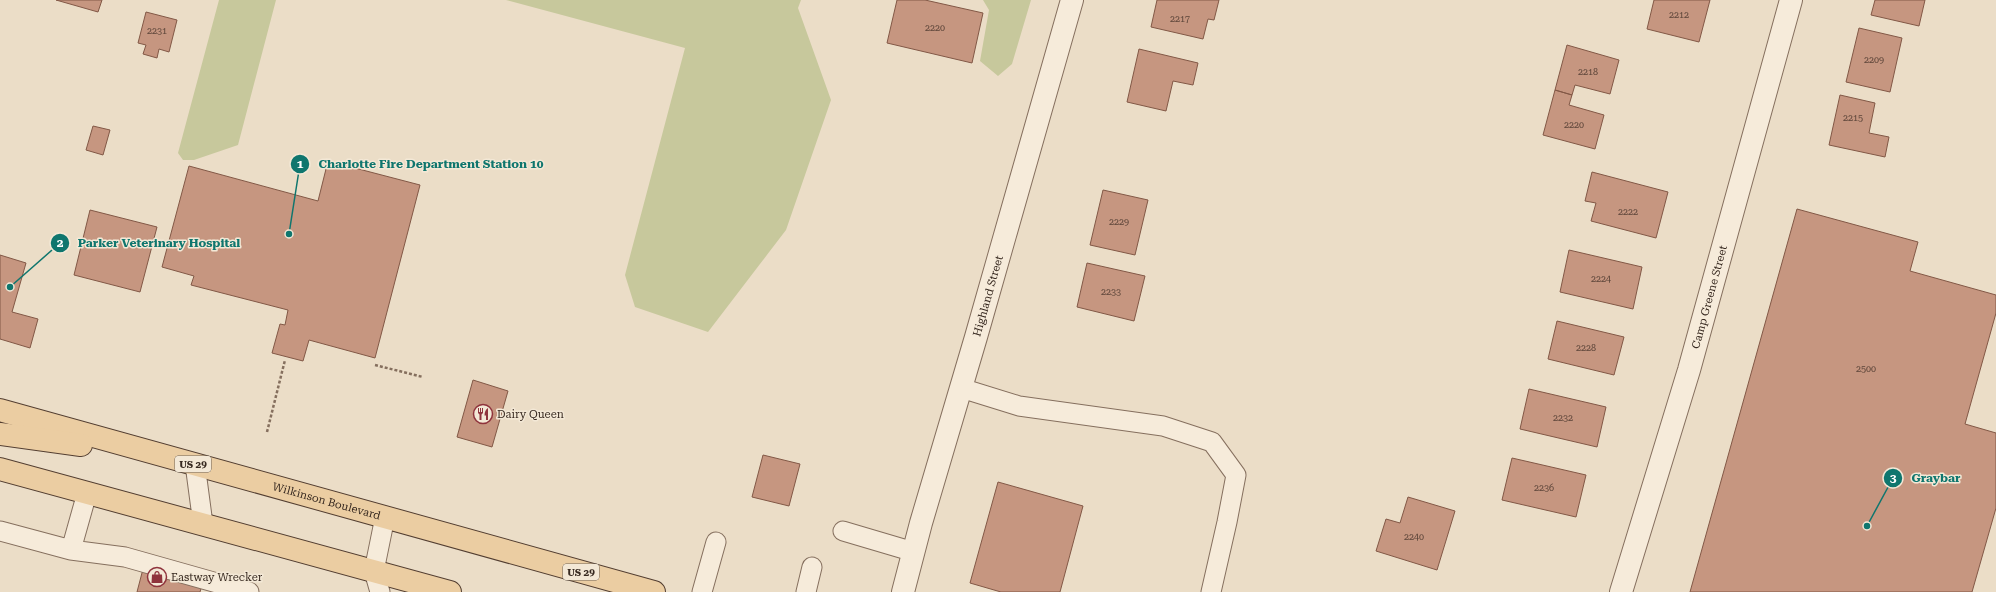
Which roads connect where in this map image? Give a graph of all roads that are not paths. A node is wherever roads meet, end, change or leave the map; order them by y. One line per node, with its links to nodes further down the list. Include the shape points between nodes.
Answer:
1 (1072, 0): 3 (street, Highland Street)
2 (1791, 0): 27 (street, Camp Greene Street, via 1689,370)
3 (961, 388): 16 (street, Highland Street); 26 (lane, via 1019,406 1163,426 1212,442 1236,474)
4 (0, 410): 6 (main road, Wilkinson Boulevard / US 29)
5 (0, 434): 6 (main road)
6 (162, 455): 7 (main road, Wilkinson Boulevard / US 29)
7 (195, 464): 10 (main road, Wilkinson Boulevard / US 29); 11 (lane)
8 (0, 470): 9 (main road)
9 (87, 493): 11 (main road); 15 (lane)
10 (385, 517): 18 (lane); 22 (main road, Wilkinson Boulevard / US 29)
11 (203, 524): 18 (main road)
12 (0, 531): 15 (lane)
13 (842, 531): 16 (lane)
14 (716, 542): 23 (lane)
15 (72, 550): 19 (lane, via 125,557)
16 (914, 552): 25 (street, Highland Street)
17 (812, 567): 24 (lane)
18 (374, 571): 20 (lane); 21 (main road)
19 (249, 592)
20 (380, 592)
21 (450, 592)
22 (654, 592)
23 (702, 592)
24 (806, 592)
25 (904, 592)
26 (1211, 592)
27 (1621, 592)

